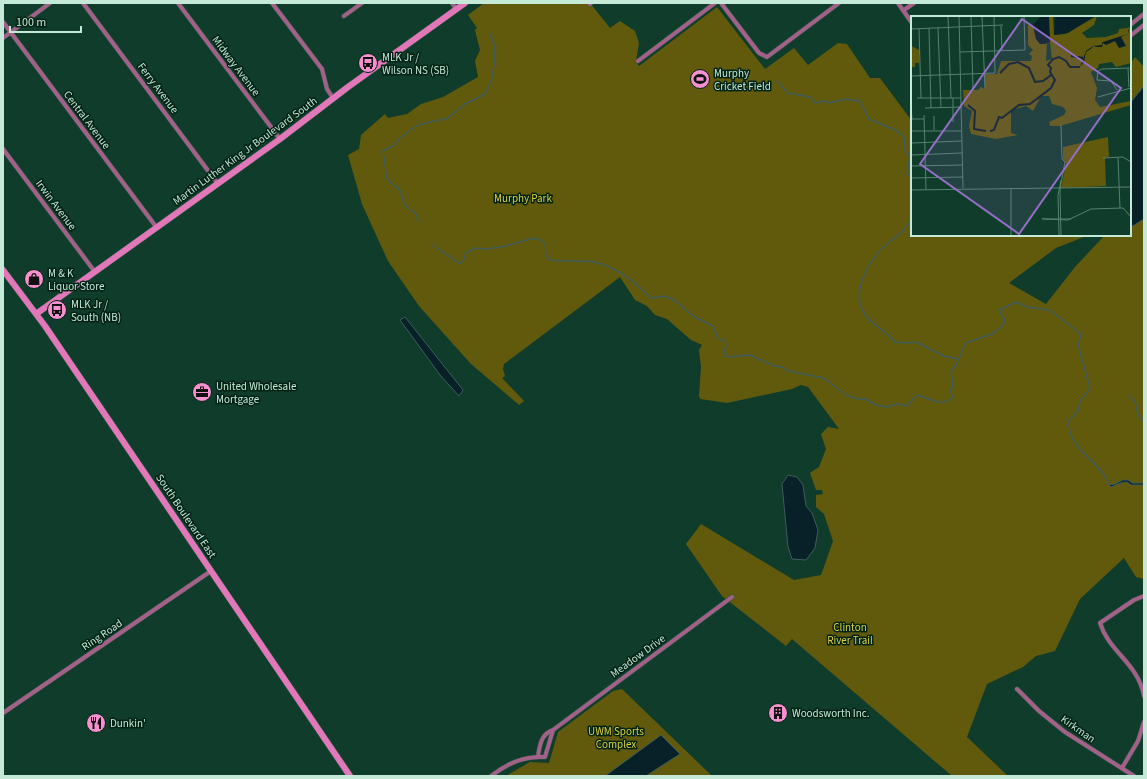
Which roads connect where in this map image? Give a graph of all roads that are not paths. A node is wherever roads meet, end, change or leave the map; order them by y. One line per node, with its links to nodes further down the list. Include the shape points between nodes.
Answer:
1 (50, 3): 21 (street)
2 (84, 3): 28 (street, Ferry Avenue)
3 (178, 3): 26 (street, Midway Avenue)
4 (272, 3): 25 (street, via 322,69 327,89)
5 (362, 3): 16 (street)
6 (452, 3): 13 (street)
7 (465, 3): 13 (street, Martin Luther King Jr Boulevard South)
8 (716, 3): 24 (street)
9 (721, 3): 10 (street, via 763,56 770,55)
10 (839, 3)
11 (898, 3): 14 (street)
12 (914, 3): 14 (street)
13 (456, 9): 25 (street, Martin Luther King Jr Boulevard South)
14 (904, 10): 17 (street)
15 (1144, 14): 19 (street)
16 (344, 16)
17 (911, 21)
18 (3, 22): 21 (street, Central Avenue)
19 (1131, 24)
20 (1144, 25): 22 (street)
21 (11, 32): 23 (street); 29 (street, Central Avenue)
22 (1131, 35)
23 (3, 38)
24 (638, 61)
25 (333, 98): 26 (street, Martin Luther King Jr Boulevard South)
26 (280, 139): 28 (street, Martin Luther King Jr Boulevard South)
27 (3, 149): 31 (street, Irwin Avenue)
28 (218, 184): 29 (street, Martin Luther King Jr Boulevard South)
29 (157, 228): 31 (street, Martin Luther King Jr Boulevard South)
30 (3, 270): 32 (street, South Boulevard East)
31 (95, 272): 32 (street, Martin Luther King Jr Boulevard South)
32 (36, 314): 33 (street, South Boulevard East)
33 (211, 571): 38 (street, Ring Road); 43 (street, South Boulevard East)
34 (1144, 596): 37 (street, via 1100,623 1106,638 1135,672)
35 (732, 597): 40 (street, Meadow Drive)
36 (1017, 689): 42 (street, Kirkman, via 1065,732)
37 (1144, 696)
38 (3, 713)
39 (1144, 722): 42 (street, via 1138,741)
40 (554, 730): 41 (street, Meadow Drive, via 544,736); 41 (street, via 546,757)
41 (538, 756): 44 (street, via 513,762)
42 (1122, 768): 45 (street, Kirkman)
43 (350, 776)
44 (491, 776)
45 (1134, 776)

